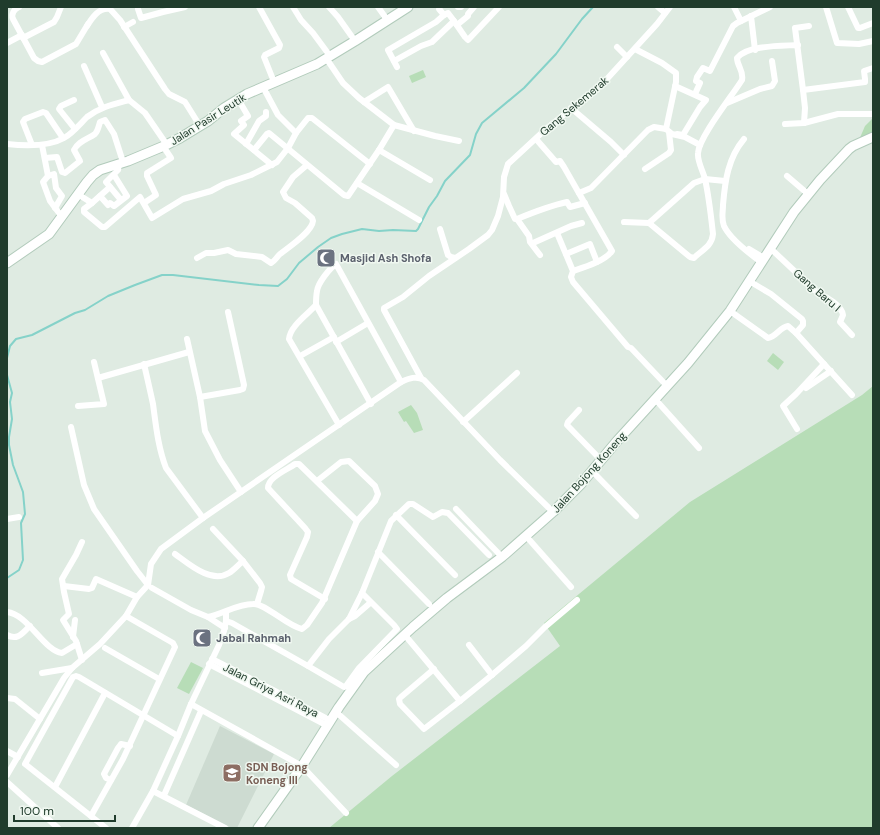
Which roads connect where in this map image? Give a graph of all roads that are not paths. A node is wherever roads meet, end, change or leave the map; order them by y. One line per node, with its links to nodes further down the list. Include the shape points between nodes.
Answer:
1 (19, 7): 22 (street, via 14,10)
2 (61, 7): 30 (street, via 54,22)
3 (185, 7): 18 (street, via 141,18)
4 (259, 7): 46 (street, via 280,45 279,48 264,55)
5 (293, 7): 39 (street, via 301,20 314,32)
6 (330, 7): 31 (street)
7 (378, 7): 23 (street)
8 (408, 7): 23 (street, Jalan Pasir Leutik)
9 (440, 7): 20 (street)
10 (474, 7): 26 (street, via 468,16)
11 (500, 7): 26 (street, via 468,40)
12 (658, 7): 19 (street)
13 (670, 7): 19 (street, Gang Sekemerak)
14 (734, 7): 25 (street)
15 (770, 7): 21 (street)
16 (826, 7): 32 (street, via 837,43 859,44)
17 (848, 7): 27 (street, via 858,28)
18 (138, 9)
19 (665, 14): 36 (street, Gang Sekemerak)
20 (444, 15): 26 (street, via 448,13); 41 (street, via 388,50)
21 (751, 16): 25 (street); 37 (street)
22 (10, 21): 30 (street)
23 (388, 21): 31 (street, Jalan Pasir Leutik)
24 (133, 22): 29 (street)
25 (739, 22): 50 (street, via 733,26 710,71 703,68 697,77 696,81 700,83)
26 (455, 23): 41 (street, via 432,42)
27 (873, 23)
28 (809, 26): 34 (street, via 795,28)
29 (124, 27): 30 (street, via 116,14 110,9 104,9 86,26 76,44 42,62 34,58); 63 (street, via 168,94 185,102)
30 (22, 36): 33 (street)
31 (355, 41): 39 (street, Jalan Pasir Leutik)
32 (873, 41)
33 (7, 43)
34 (798, 45): 37 (street, via 767,46); 49 (street)
35 (617, 47): 40 (street)
36 (635, 49): 40 (street, Gang Sekemerak); 47 (street, via 675,71)
37 (755, 50): 55 (street, via 742,53 737,58 743,76)
38 (103, 53): 53 (street)
39 (328, 57): 46 (street, Jalan Pasir Leutik); 54 (street, via 343,83)
40 (627, 57): 57 (street, Gang Sekemerak, via 594,91)
41 (394, 61): 44 (street)
42 (772, 61): 55 (street, via 775,81 772,86)
43 (84, 66): 56 (street)
44 (397, 67)
45 (873, 68): 49 (street, via 864,71 865,82)
46 (274, 82): 48 (street, Jalan Pasir Leutik)
47 (675, 86): 50 (street); 66 (street)
48 (263, 87): 51 (street, Jalan Pasir Leutik); 67 (street, via 278,115)
49 (803, 90): 60 (street)
50 (695, 94): 66 (street, via 706,100 683,135)
51 (238, 98): 63 (street, Jalan Pasir Leutik); 75 (street, via 248,116 241,121 244,125 234,134)
52 (74, 100): 64 (street, via 60,106 59,109)
53 (130, 100): 56 (street); 78 (street, via 145,113)
54 (364, 102): 62 (street); 65 (street, via 388,87)
55 (727, 103): 77 (street)
56 (102, 107): 64 (street)
57 (571, 108): 70 (street, Gang Sekemerak); 82 (street)
58 (266, 112): 75 (street, via 266,116 259,121)
59 (873, 114): 60 (street, via 838,114)
60 (804, 123): 61 (street)
61 (786, 124)
62 (394, 125): 65 (street); 81 (street)
63 (200, 126): 78 (street, Jalan Pasir Leutik)
64 (75, 129): 69 (street)
65 (414, 131): 72 (street)
66 (669, 131): 77 (street); 82 (street, via 654,127 648,130); 88 (street, via 671,150)
67 (296, 133): 79 (street); 85 (street, via 308,118 312,118)
68 (873, 137): 99 (street, Jalan Bojong Koneng, via 849,149)
69 (63, 138): 74 (street); 76 (street, via 43,112 23,122)
70 (536, 139): 97 (street, Gang Sekemerak, via 508,164); 98 (street, via 556,162 560,161)
71 (744, 139): 94 (street, via 732,157)
72 (459, 140)
73 (7, 144): 76 (street)
74 (42, 144): 76 (street); 83 (street)
75 (246, 144): 80 (street)
76 (32, 145)
77 (700, 145): 92 (street, via 698,156)
78 (165, 146): 84 (street, Jalan Pasir Leutik); 105 (street, via 171,158 147,173 156,195)
79 (288, 148): 80 (street, via 269,133); 86 (street); 87 (street)
80 (254, 150): 86 (street)
81 (379, 150): 85 (street); 93 (street)
82 (624, 155): 98 (street, via 591,188)
83 (45, 158): 84 (street, via 58,157 62,172 65,173 80,161 75,147 95,133 100,122 105,120 114,134); 90 (street)
84 (121, 163): 89 (street); 100 (street, Jalan Pasir Leutik, via 93,175)
85 (370, 164): 95 (street)
86 (272, 165): 105 (street, via 211,191 183,199 152,218)
87 (307, 165): 95 (street, via 347,196); 120 (street, via 293,177 283,192 286,198 312,218 313,225 274,262 228,250 206,253)
88 (645, 169)
89 (114, 175): 96 (street, via 106,182); 102 (street, via 127,196)
90 (48, 176): 106 (street, via 43,182); 106 (street, via 54,174 56,188 62,196)
91 (787, 176): 99 (street)
92 (705, 179): 94 (street); 112 (street, via 694,184); 112 (street, via 713,234 709,246 692,258)
93 (430, 180)
94 (725, 181): 116 (street, via 723,224)
95 (357, 183): 109 (street)
96 (110, 187): 101 (street); 102 (street)
97 (503, 190): 108 (street, via 508,206 515,219); 121 (street, Gang Sekemerak, via 498,216 492,230)
98 (579, 193): 103 (street)
99 (808, 194): 117 (street, Jalan Bojong Koneng)
100 (79, 195): 104 (street); 107 (street, Jalan Pasir Leutik)
101 (100, 196): 102 (street, via 108,205 110,203 114,206); 104 (street)
102 (121, 200)
103 (585, 202): 108 (street, via 570,207 567,202 549,206); 123 (street, via 612,251)
104 (92, 203): 105 (street, via 84,212 105,227 140,197)
105 (144, 203)
106 (55, 208): 107 (street)
107 (62, 216): 124 (street, Jalan Pasir Leutik, via 49,234)
108 (518, 219): 115 (street, via 530,242)
109 (419, 220)
110 (624, 222): 112 (street)
111 (582, 223): 114 (street)
112 (649, 224)
113 (440, 229): 121 (street, via 448,255)
114 (557, 232): 115 (street); 118 (street)
115 (533, 243): 119 (street)
116 (741, 245): 122 (street); 122 (street)
117 (770, 248): 122 (street, Jalan Bojong Koneng); 132 (street, Gang Baru I, via 819,294 826,296 842,311 840,322)
118 (566, 254): 123 (street, via 590,244); 125 (street)
119 (540, 255)
120 (197, 258)
121 (455, 258): 143 (street, Gang Sekemerak, via 384,308)
122 (759, 259): 126 (street, Jalan Bojong Koneng)
123 (596, 262): 125 (street)
124 (7, 263)
125 (573, 271): 145 (street, via 573,282 628,347)
126 (751, 279): 128 (street, Jalan Bojong Koneng); 131 (street, via 764,286 804,321)
127 (316, 305): 130 (street, via 319,284 336,264); 134 (street); 136 (street, via 293,328 290,335 289,339)
128 (730, 311): 131 (street, via 768,338 772,338 788,326); 145 (street, Jalan Bojong Koneng)
129 (228, 312): 148 (street, via 243,389)
130 (368, 323): 134 (street); 144 (street)
131 (796, 333): 139 (street)
132 (852, 335)
133 (187, 339): 135 (street)
134 (335, 340): 136 (street); 150 (street)
135 (189, 352): 138 (street); 148 (street)
136 (300, 356): 154 (street)
137 (94, 362): 142 (street)
138 (144, 364): 142 (street); 167 (street, via 157,439 166,468)
139 (824, 364): 140 (street); 146 (street)
140 (831, 371): 146 (street); 147 (street)
141 (517, 373): 153 (street)
142 (98, 378): 151 (street, via 104,404)
143 (421, 378): 144 (street, via 409,378); 153 (street)
144 (401, 382): 150 (street)
145 (667, 386): 149 (street, Jalan Bojong Koneng)
146 (796, 394): 156 (street, via 782,406)
147 (852, 395)
148 (200, 397): 161 (street, via 205,431)
149 (655, 399): 157 (street); 158 (street, Jalan Bojong Koneng)
150 (371, 404): 154 (street)
151 (78, 406)
152 (579, 410): 158 (street, via 567,425)
153 (463, 422): 163 (street)
154 (339, 424): 161 (street)
155 (71, 427): 180 (street, via 84,485 94,509 136,571)
156 (797, 429)
157 (699, 448)
158 (602, 460): 159 (street, Jalan Bojong Koneng)
159 (592, 471): 163 (street, Jalan Bojong Koneng); 165 (street)
160 (317, 481): 169 (street); 169 (street, via 341,462 349,461 375,486 378,494 375,501); 184 (street, via 299,464 295,464 271,480 268,488 308,532 290,575 291,579)
161 (241, 492): 167 (street)
162 (456, 509): 176 (street)
163 (553, 512): 171 (street, Jalan Bojong Koneng)
164 (396, 515): 173 (street); 175 (street, via 408,504 413,504 433,517 442,512 448,513); 178 (street)
165 (636, 516)
166 (19, 517): 168 (street)
167 (203, 518): 180 (street, via 161,549 151,564)
168 (7, 519)
169 (358, 521): 184 (street)
170 (212, 529): 177 (street)
171 (526, 536): 176 (street, Jalan Bojong Koneng); 181 (street)
172 (82, 542): 179 (street, via 62,579)
173 (378, 552): 182 (street); 188 (street)
174 (175, 554): 177 (street, via 195,568 215,576 229,573)
175 (490, 555)
176 (502, 556): 197 (street, Jalan Bojong Koneng)
177 (243, 561): 187 (street, via 262,587)
178 (455, 575)
179 (64, 586): 183 (street, via 89,589 96,579); 199 (street, via 69,614 63,620)
180 (150, 587): 183 (street); 192 (street)
181 (571, 587)
182 (362, 593): 186 (street); 193 (street)
183 (137, 597): 191 (street)
184 (324, 599): 187 (street, via 302,629)
185 (577, 600): 209 (street)
186 (370, 603): 193 (street); 205 (street, via 396,629 359,668 346,686)
187 (257, 604): 190 (street, via 243,605)
188 (429, 604)
189 (7, 612): 196 (street)
190 (226, 612): 192 (street); 195 (street)
191 (126, 616): 203 (street); 210 (street, via 173,643)
192 (208, 617): 195 (street)
193 (349, 619): 205 (street)
194 (75, 620): 199 (street)
195 (226, 625): 204 (street); 205 (street, via 232,623)
196 (30, 626): 198 (street, via 16,638); 200 (street, via 57,652 64,652)
197 (404, 634): 207 (street); 216 (street, Jalan Bojong Koneng, via 364,672)
198 (7, 635)
199 (73, 636): 200 (street)
200 (77, 644): 203 (street)
201 (469, 645): 209 (street)
202 (105, 648): 210 (street)
203 (82, 660): 206 (street)
204 (210, 661): 214 (street); 219 (street, Jalan Griya Asri Raya)
205 (308, 666)
206 (72, 668): 208 (street); 218 (street)
207 (434, 669): 213 (street); 213 (street, via 399,699 400,704 424,729)
208 (42, 673)
209 (492, 675): 213 (street)
210 (159, 679): 217 (street)
211 (105, 693): 217 (street); 229 (street); 229 (street, via 74,677 25,764)
212 (7, 698): 218 (street, via 15,699)
213 (460, 701)
214 (191, 704): 215 (street); 220 (street)
215 (201, 711): 225 (street); 231 (street)
216 (336, 712): 219 (street, Jalan Bojong Koneng); 224 (street)
217 (142, 715): 220 (street); 221 (street)
218 (40, 719): 223 (street)
219 (329, 723): 225 (street, Jalan Bojong Koneng)
220 (178, 736): 230 (street)
221 (130, 746): 227 (street); 227 (street, via 121,744 118,748 104,774)
222 (7, 751): 223 (street)
223 (18, 758): 226 (street)
224 (396, 765)
225 (301, 766): 232 (street); 238 (street, Jalan Bojong Koneng)
226 (7, 775)
227 (111, 780): 233 (street)
228 (7, 782): 234 (street)
229 (55, 787): 233 (street)
230 (152, 791): 236 (street); 237 (street)
231 (165, 793)
232 (346, 813)
233 (91, 816): 235 (street)
234 (58, 828)
235 (106, 828)
236 (133, 828)
237 (225, 828)
238 (258, 828)

